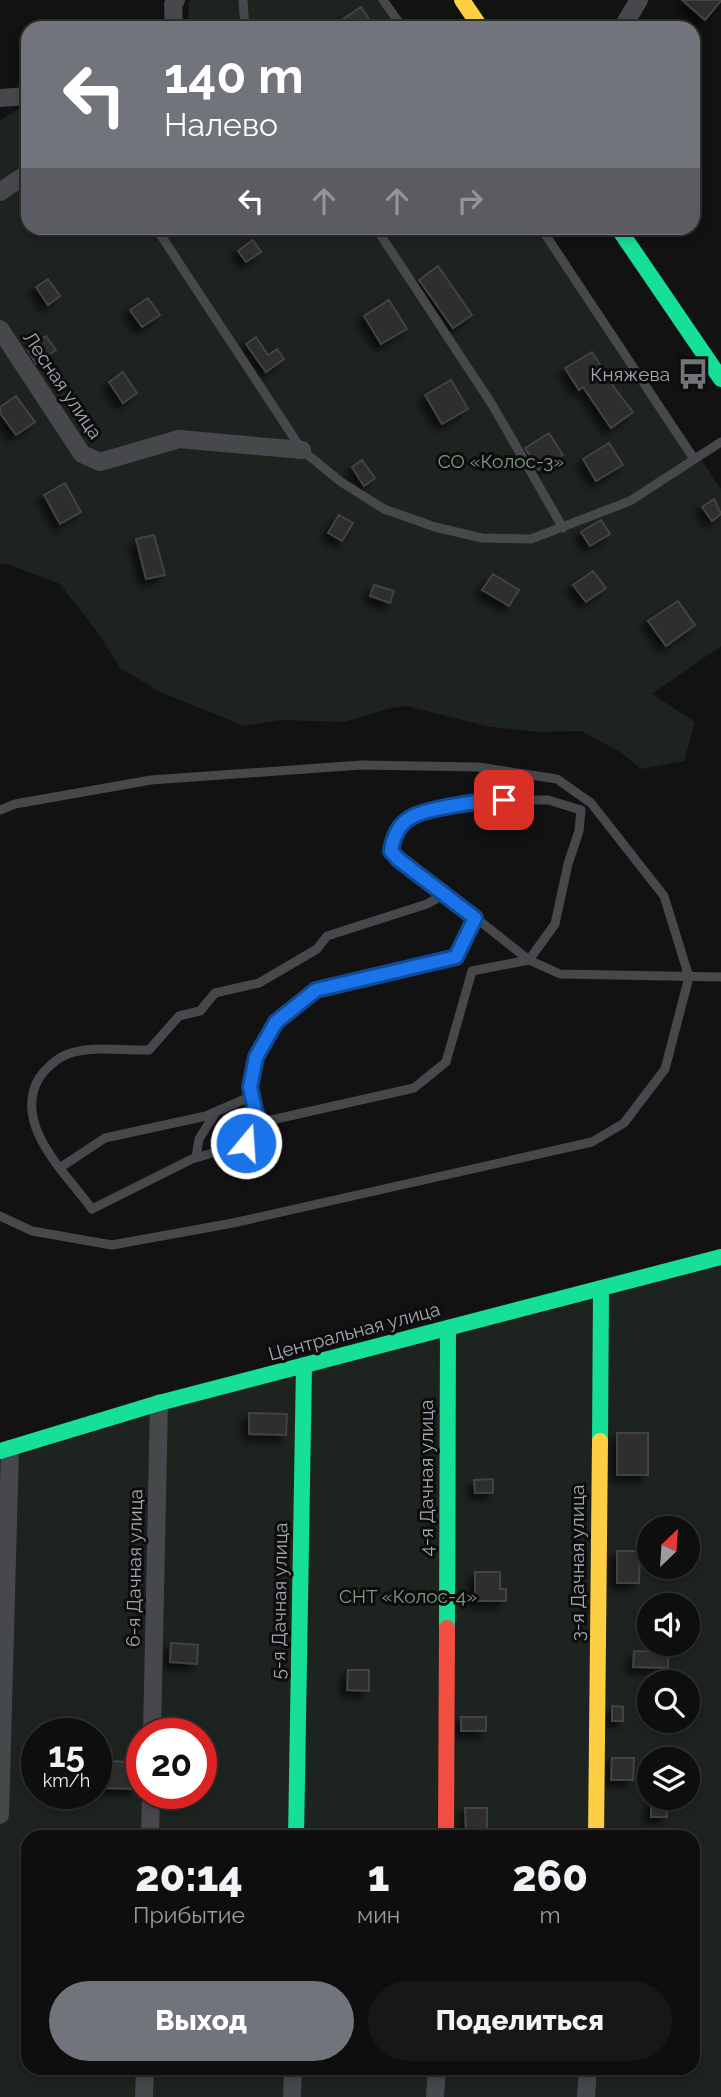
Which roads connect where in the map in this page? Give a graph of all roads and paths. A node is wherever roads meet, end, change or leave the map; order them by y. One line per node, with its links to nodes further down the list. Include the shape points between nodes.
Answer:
1 (176, 0): 6 (street)
2 (243, 0): 7 (lane)
3 (383, 0): 8 (lane)
4 (462, 0): 9 (street)
5 (639, 0): 10 (street)
6 (174, 21)
7 (244, 21)
8 (398, 21)
9 (476, 21)
10 (626, 21)
11 (21, 96): 12 (street)
12 (0, 98)
13 (21, 178): 14 (street)
14 (0, 192)
15 (161, 235): 22 (lane)
16 (381, 235): 24 (lane, via 493,406)
17 (546, 235): 23 (lane)
18 (623, 235): 20 (street)
19 (0, 329): 22 (street, Лесная улица, via 82,454 100,462 179,439)
20 (721, 379)
21 (721, 442): 23 (lane)
22 (302, 450): 24 (lane, via 384,509 435,527 482,538 531,539)
23 (694, 459): 24 (lane, via 630,501)
24 (563, 528)
25 (591, 803): 26 (lane, via 557,779 478,767 361,765 151,780); 27 (lane); 31 (lane, via 664,896)
26 (0, 810)
27 (581, 810): 28 (lane, via 548,800 482,800 410,817 393,836 391,851); 30 (lane, via 555,924)
28 (445, 894): 29 (lane); 37 (lane, via 327,936 317,949 259,983 215,993 200,1011 179,1016 149,1050 67,1054 44,1071 32,1091 32,1119)
29 (475, 918): 30 (lane); 33 (lane, via 456,957 316,990 276,1022 256,1057)
30 (529, 960): 31 (lane, via 560,974); 35 (lane, via 472,971 446,1062 414,1088)
31 (689, 976): 32 (lane); 38 (lane, via 665,1069 624,1123 592,1142 246,1220 112,1245 32,1231)
32 (721, 976)
33 (252, 1096): 34 (lane); 35 (lane)
34 (217, 1111): 36 (lane, via 199,1139); 37 (lane, via 105,1138)
35 (258, 1123): 36 (lane, via 246,1143)
36 (196, 1157): 37 (lane, via 92,1209)
37 (61, 1167)
38 (0, 1216)
39 (721, 1257): 40 (street, Центральная улица)
40 (601, 1288): 41 (street, Центральная улица); 51 (street, 3-я Дачная улица)
41 (448, 1328): 42 (street, Центральная улица); 50 (street, 4-я Дачная улица)
42 (304, 1365): 43 (street, Центральная улица); 49 (street, 5-я Дачная улица)
43 (159, 1403): 44 (street, Центральная улица); 45 (street, 6-я Дачная улица)
44 (5, 1450): 47 (street)
45 (152, 1718)
46 (151, 1809): 48 (street)
47 (0, 1815)
48 (150, 1830)
49 (296, 1830)
50 (446, 1830)
51 (596, 1830)
52 (145, 2075): 56 (street)
53 (293, 2075): 57 (street)
54 (437, 2075): 58 (street)
55 (588, 2075): 59 (street)
56 (144, 2097)
57 (292, 2097)
58 (435, 2097)
59 (586, 2097)

